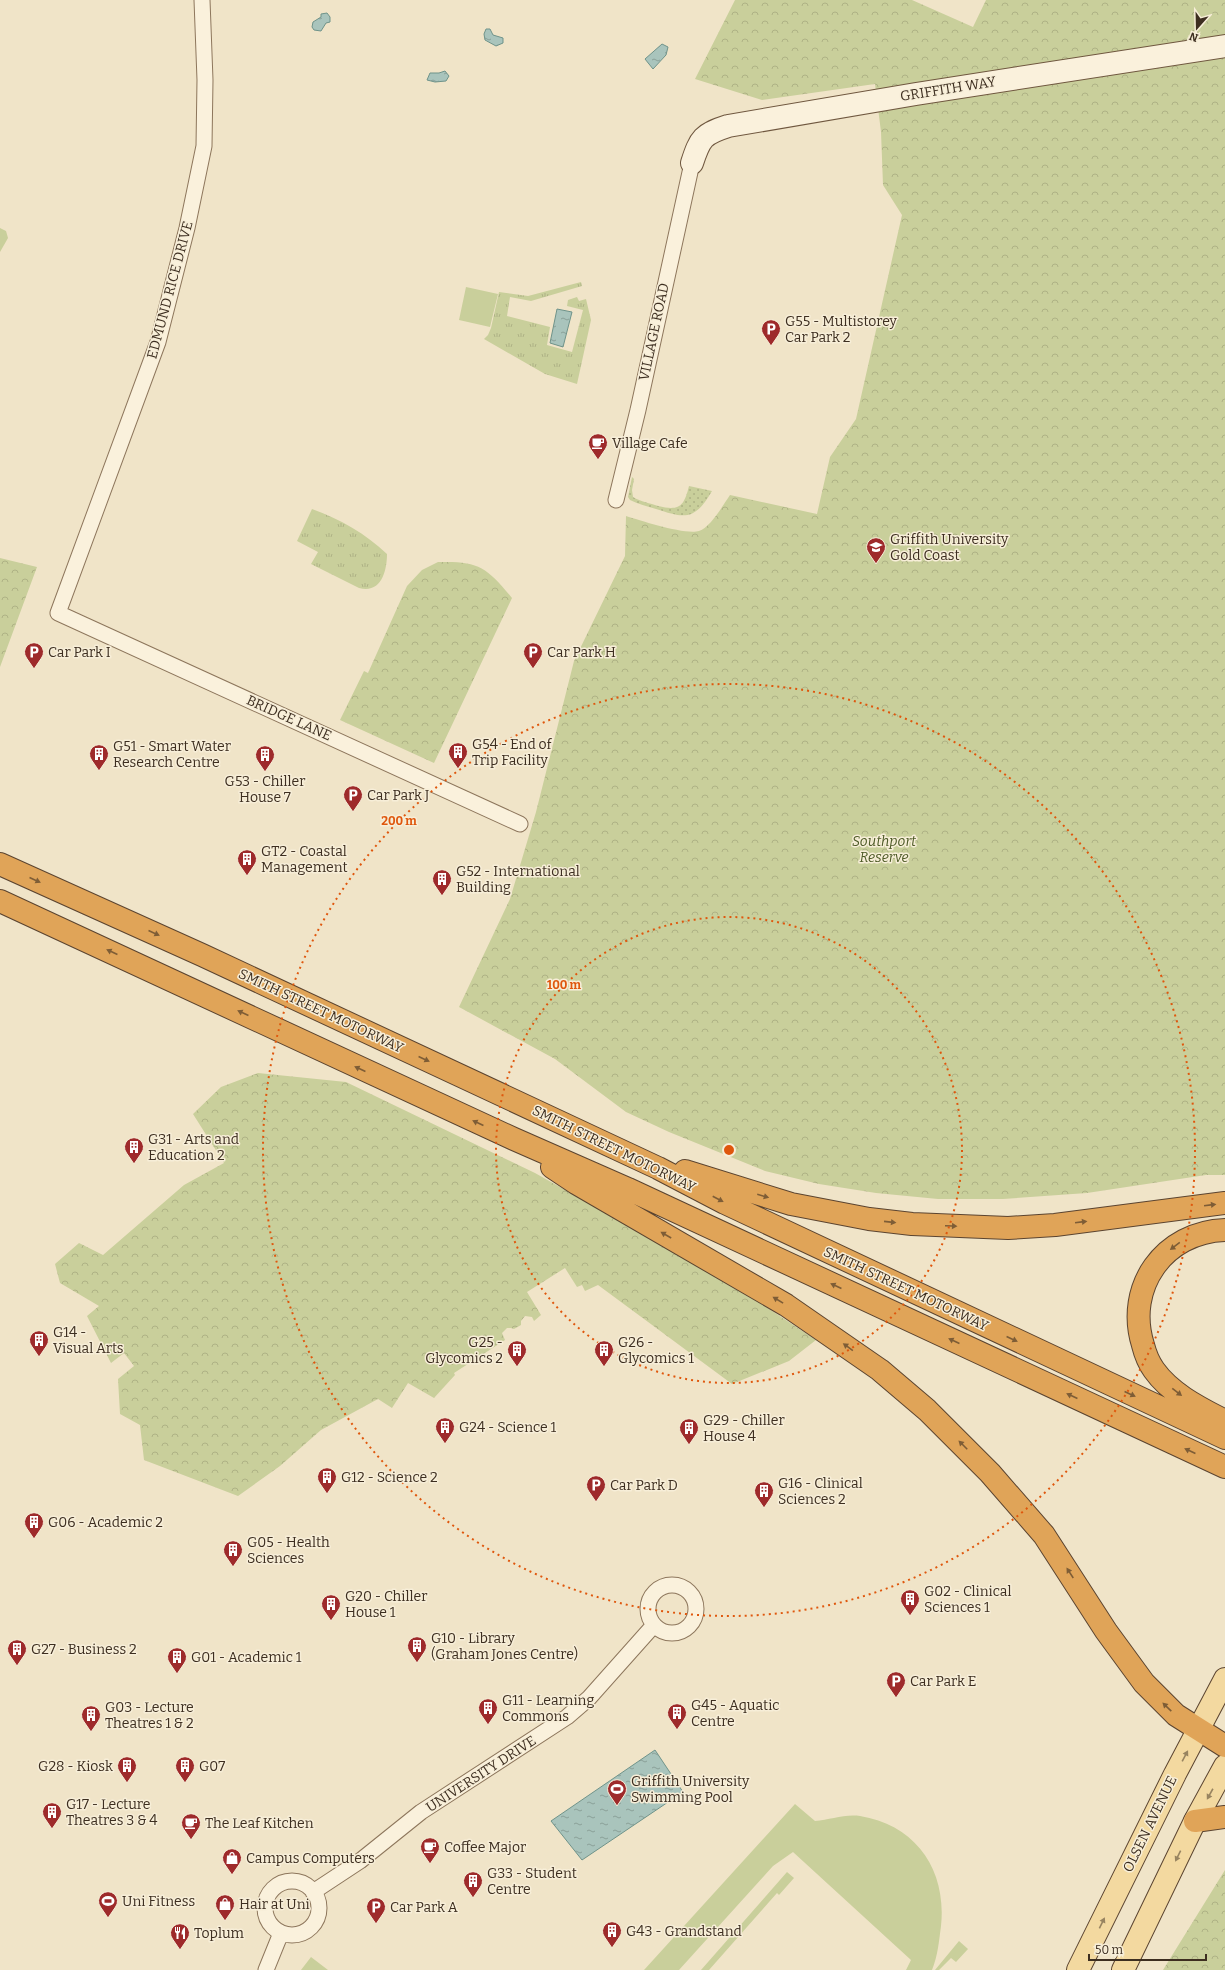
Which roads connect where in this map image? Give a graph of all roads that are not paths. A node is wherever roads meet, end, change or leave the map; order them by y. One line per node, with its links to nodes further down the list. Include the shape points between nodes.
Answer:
1 (202, 0): 5 (street, EDMUND RICE DRIVE, via 206,80 204,146 187,228 158,342)
2 (1225, 46): 3 (street, GRIFFITH WAY, via 728,126 710,132 698,144)
3 (692, 163): 4 (street, VILLAGE ROAD)
4 (616, 500)
5 (58, 613): 6 (street, BRIDGE LANE)
6 (520, 824)
7 (0, 864): 10 (highway, SMITH STREET MOTORWAY, one-way to 10, via 202,955)
8 (0, 901): 9 (highway, SMITH STREET MOTORWAY, one-way to 8)
9 (514, 1140): 15 (highway, SMITH STREET MOTORWAY, one-way to 9, via 628,1189); 18 (highway, one-way to 9, via 1171,1711 1144,1683 1035,1524 990,1473 927,1410 880,1370 811,1321 576,1183)
10 (658, 1168): 11 (highway, one-way to 11, via 692,1172 790,1204 870,1220 912,1224 1008,1228 1055,1225); 14 (highway, SMITH STREET MOTORWAY, one-way to 14, via 724,1203)
11 (1225, 1203)
12 (1225, 1230): 13 (highway, one-way to 13, via 1197,1234 1181,1241 1157,1262 1142,1290 1138,1321 1145,1354 1154,1370 1179,1394)
13 (1225, 1421)
14 (1225, 1438)
15 (1225, 1467)
16 (654, 1625): 23 (street, UNIVERSITY DRIVE, via 589,1698 567,1717 421,1812 360,1861)
17 (1225, 1679): 18 (main road, OLSEN AVENUE)
18 (1198, 1730): 19 (highway); 26 (main road, OLSEN AVENUE, one-way to 18)
19 (1225, 1746)
20 (1225, 1766): 22 (main road, one-way to 22)
21 (1225, 1817): 22 (highway)
22 (1195, 1821): 27 (main road, one-way to 27)
23 (313, 1892): 24 (street, via 319,1908 314,1925 299,1934); 24 (street, via 299,1882 281,1884 274,1888 268,1896 266,1913 274,1928)
24 (281, 1933): 25 (street)
25 (266, 1970)
26 (1078, 1970)
27 (1123, 1970)

